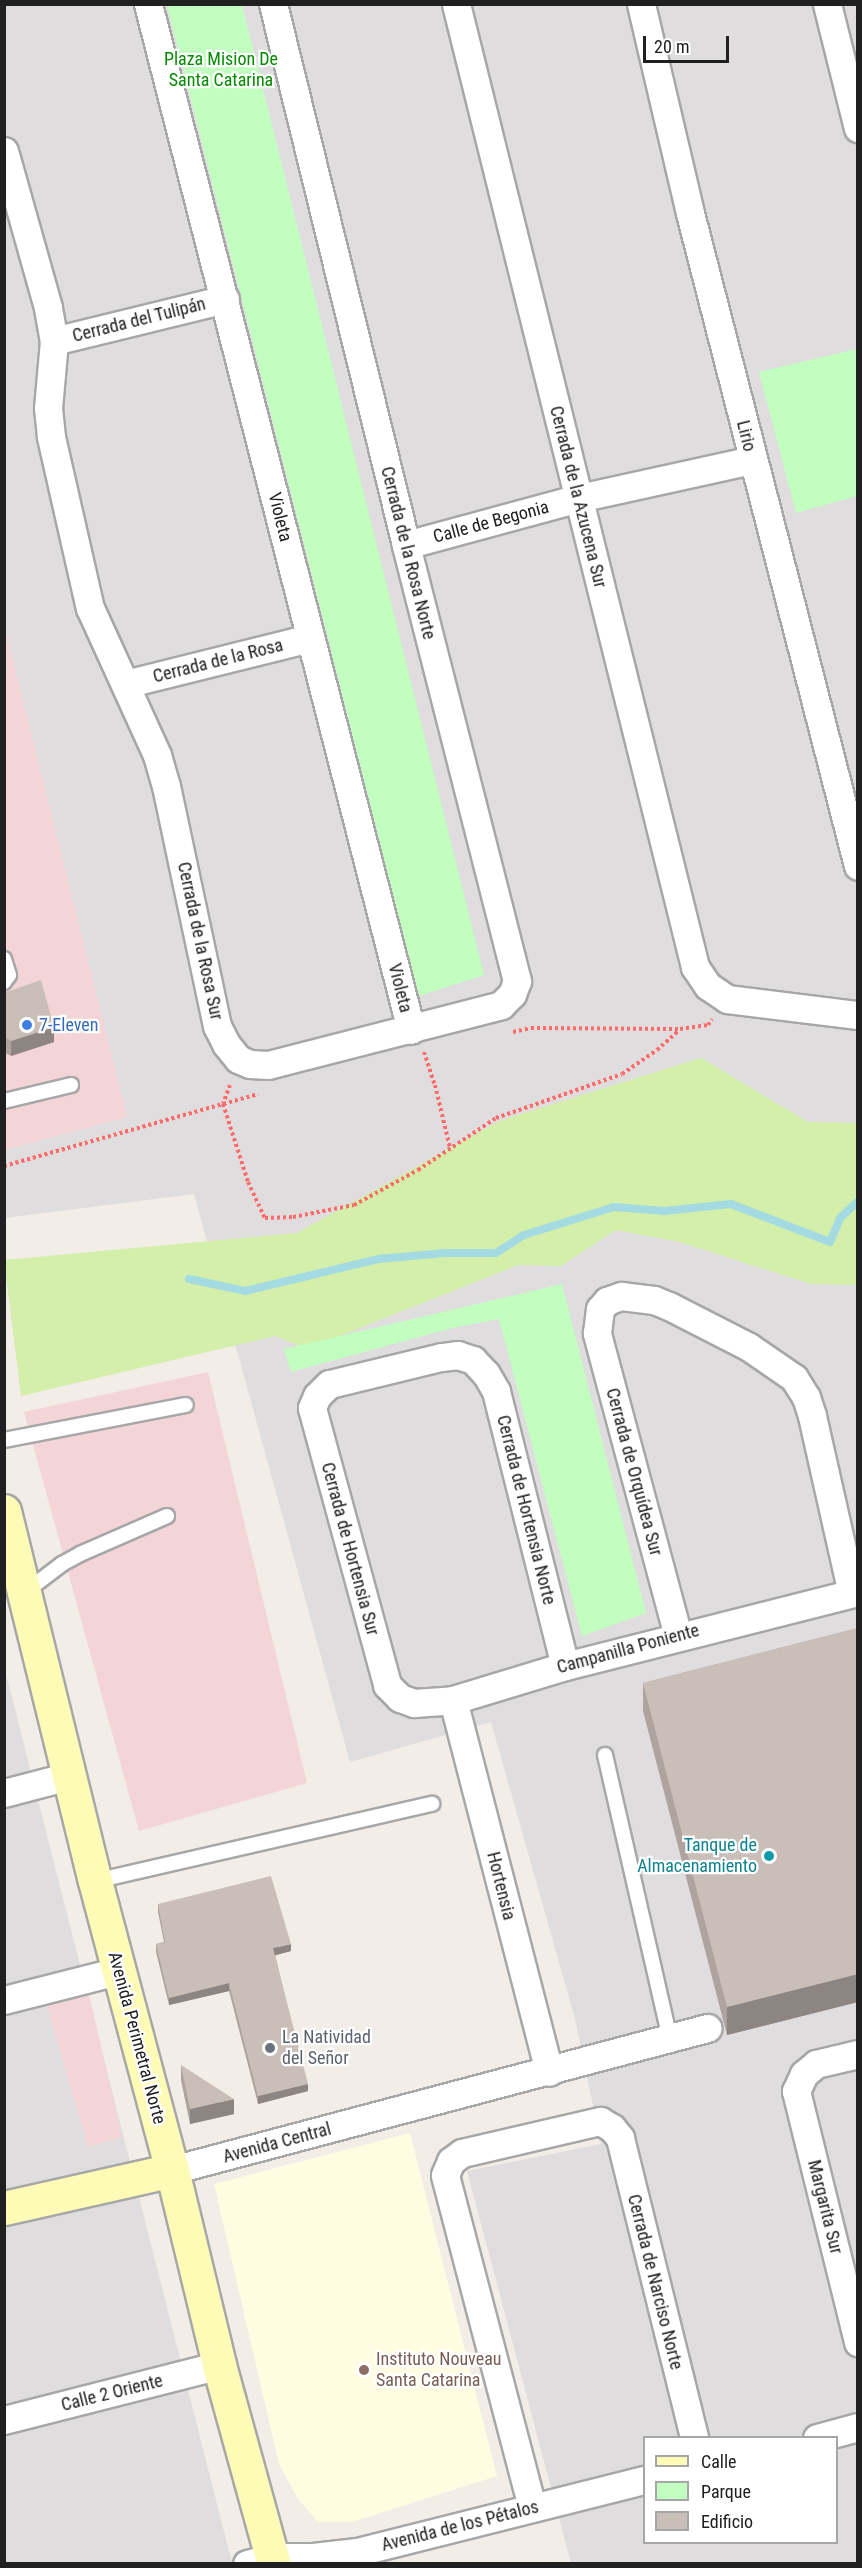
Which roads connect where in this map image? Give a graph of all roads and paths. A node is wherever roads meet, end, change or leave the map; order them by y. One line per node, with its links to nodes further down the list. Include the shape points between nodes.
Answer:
1 (148, 4): 8 (street, Violeta)
2 (273, 4): 12 (street, Cerrada de la Rosa Norte)
3 (456, 4): 11 (street, Cerrada de la Azucena Sur)
4 (641, 4): 10 (street, Lirio)
5 (827, 4): 6 (street)
6 (858, 128)
7 (4, 151): 9 (street, Cerrada de la Rosa Sur)
8 (225, 299): 9 (street, Cerrada del Tulipán); 13 (street, Violeta)
9 (54, 341): 14 (street, Cerrada de la Rosa Sur, via 48,408 51,437 90,608)
10 (752, 460): 11 (street, Calle de Begonia); 15 (street, Lirio)
11 (579, 498): 12 (street, Calle de Begonia); 18 (street, Cerrada de la Azucena Sur, via 695,967)
12 (406, 545): 21 (street, Cerrada de la Rosa Norte, via 517,981 512,994 501,1005)
13 (310, 638): 14 (street, Cerrada de la Rosa); 21 (street, Violeta)
14 (125, 684): 24 (street, Cerrada de la Rosa Sur, via 157,755 218,1026)
15 (858, 866)
16 (4, 959): 17 (lane, via 9,975)
17 (4, 982)
18 (718, 993): 19 (street); 20 (path, via 708,1025)
19 (858, 1015)
20 (680, 1029): 22 (path, via 531,1028); 29 (path, via 622,1074 496,1118)
21 (411, 1030): 24 (street, via 268,1065)
22 (510, 1032)
23 (434, 1047): 29 (path, via 423,1049)
24 (238, 1059): 28 (path)
25 (71, 1085): 27 (lane)
26 (270, 1091): 28 (path)
27 (4, 1101)
28 (223, 1104): 29 (path, via 248,1182 265,1218 293,1217 354,1205); 30 (path)
29 (451, 1149)
30 (4, 1166)
31 (473, 1360): 39 (street, Cerrada de Hortensia Norte, via 496,1391); 40 (street, Cerrada de Hortensia Sur, via 458,1355 441,1357 329,1384 312,1408 387,1685)
32 (186, 1405): 33 (lane)
33 (4, 1440)
34 (4, 1511): 37 (street, Avenida Perimetral Norte)
35 (167, 1516): 37 (lane, via 80,1554)
36 (855, 1592): 38 (street, Campanilla Poniente); 38 (street, Cerrada de Orquídea Sur, via 812,1416 794,1378 749,1347 654,1300 621,1296 600,1309 597,1333)
37 (14, 1596): 43 (street, Avenida Perimetral Norte)
38 (678, 1636): 39 (street, Campanilla Poniente)
39 (565, 1666): 41 (street, Campanilla Poniente)
40 (400, 1698): 41 (street, Campanilla Poniente, via 414,1703)
41 (453, 1700): 52 (street, Hortensia)
42 (604, 1755): 50 (lane)
43 (69, 1776): 44 (street); 46 (street, Avenida Perimetral Norte)
44 (4, 1793)
45 (432, 1804): 46 (lane)
46 (95, 1881): 47 (street, Avenida Perimetral Norte)
47 (118, 1971): 48 (street); 53 (street, Avenida Perimetral Norte)
48 (4, 2000)
49 (707, 2028): 50 (street, Avenida Central)
50 (670, 2038): 52 (street, Avenida Central)
51 (858, 2054): 55 (street, Margarita Sur, via 816,2064 804,2074 796,2091)
52 (549, 2072): 53 (street, Avenida Central)
53 (172, 2170): 54 (street, Avenida Central); 56 (street, Avenida Perimetral Norte)
54 (4, 2208)
55 (858, 2342)
56 (219, 2365): 57 (street, Calle 2 Oriente); 63 (street, Avenida Perimetral Norte)
57 (4, 2420)
58 (858, 2427): 60 (street)
59 (694, 2436): 62 (street, Cerrada de Narciso Norte, via 620,2138 612,2128 600,2121 462,2153 452,2161 445,2175)
60 (824, 2436)
61 (643, 2480): 62 (street, Avenida de los Pétalos)
62 (532, 2507): 63 (street, Avenida de los Pétalos, via 357,2552)
63 (265, 2561)

